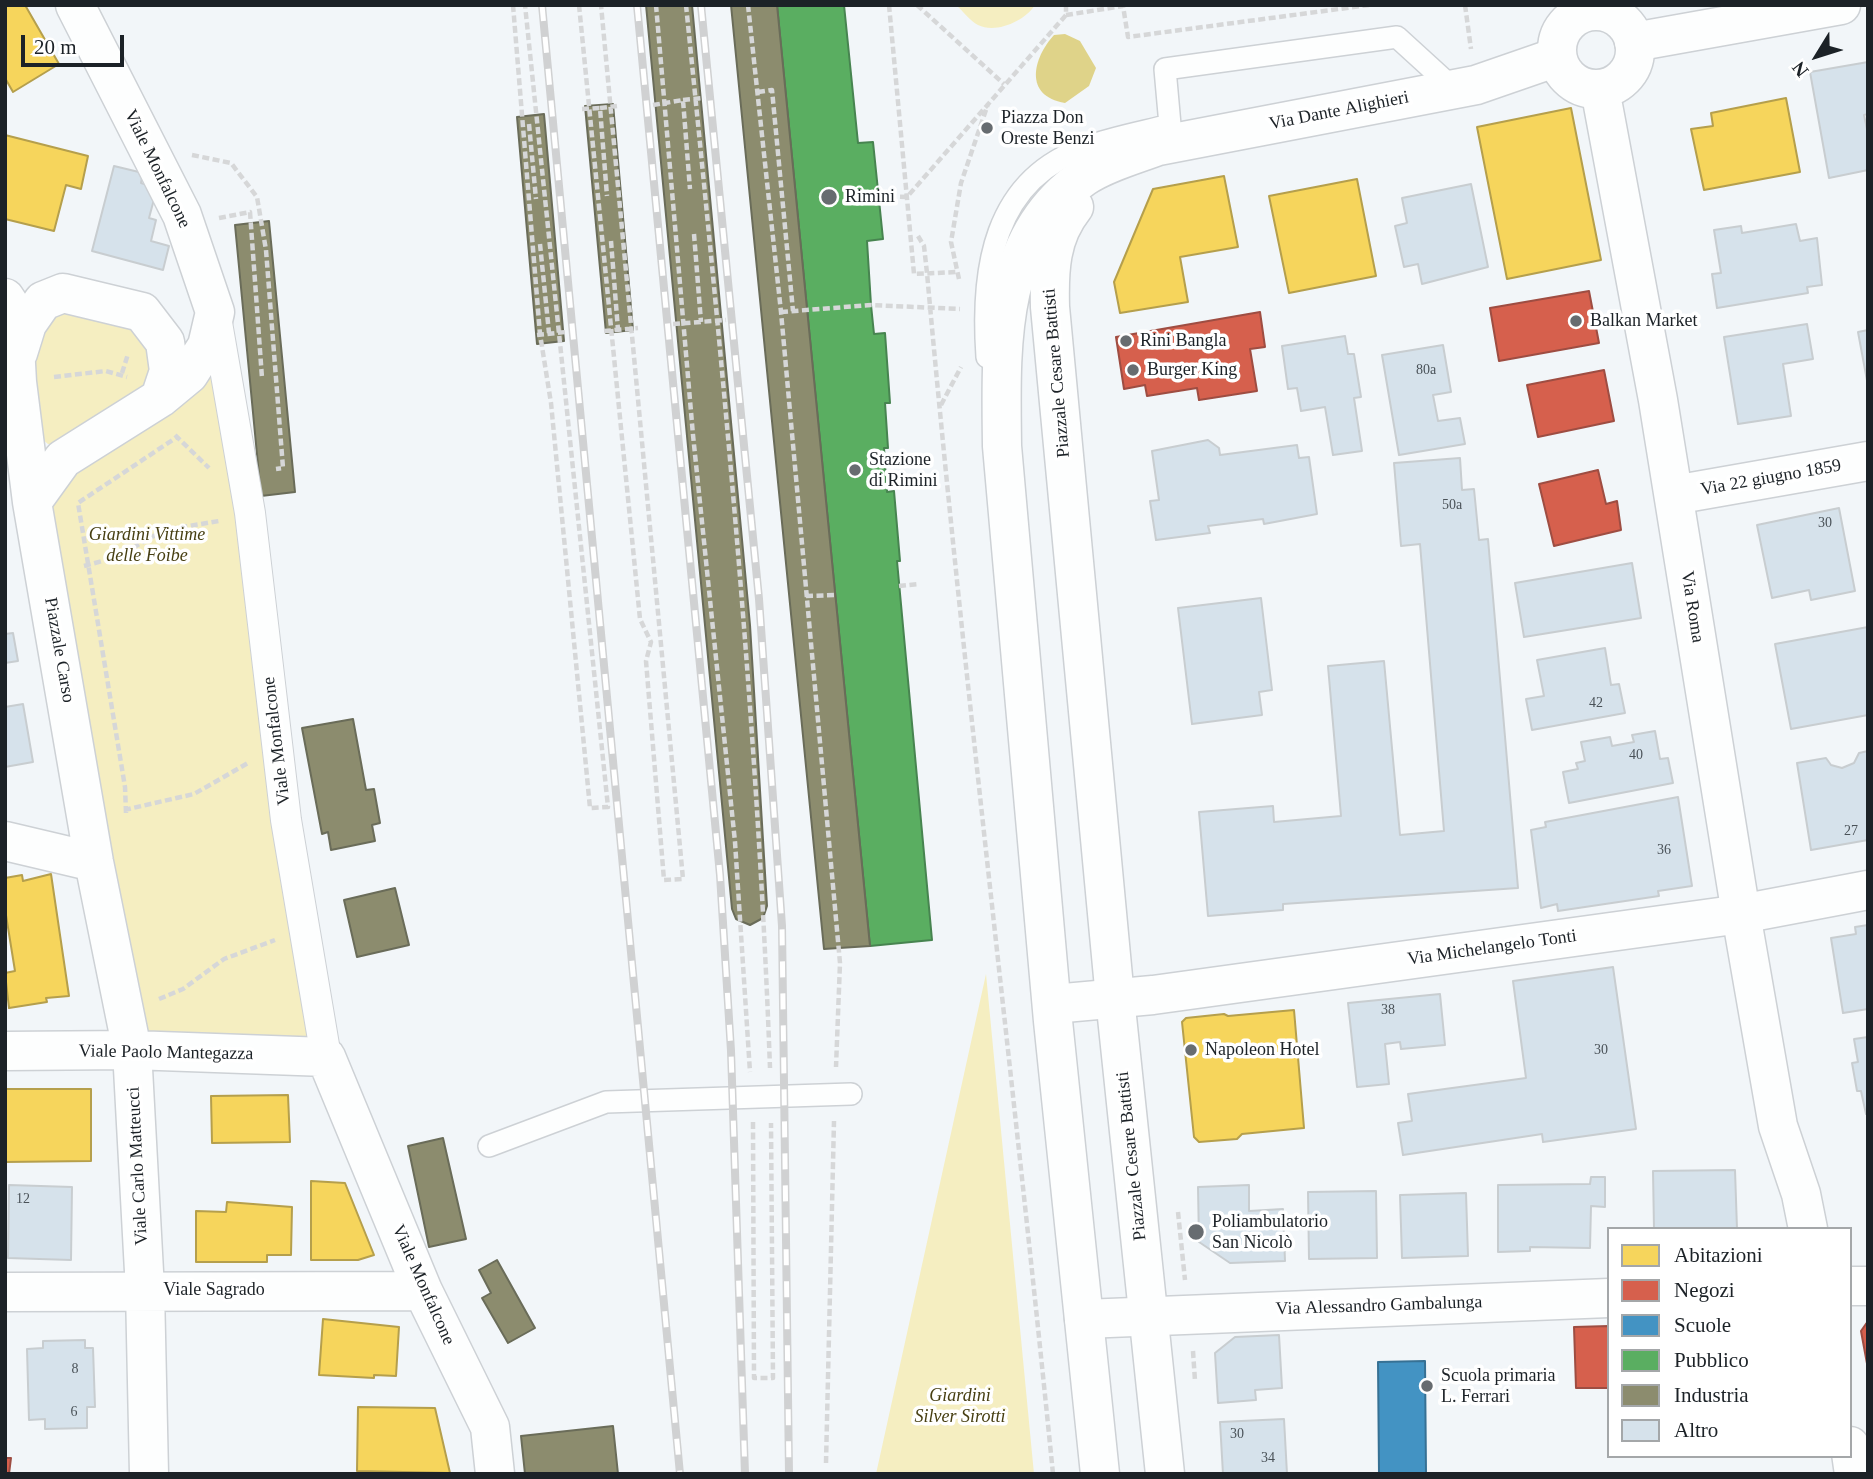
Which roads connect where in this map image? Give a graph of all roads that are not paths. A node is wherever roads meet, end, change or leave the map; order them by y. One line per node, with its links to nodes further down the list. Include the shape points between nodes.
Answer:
1 (75, 5): 10 (street, Viale Monfalcone, via 182,215)
2 (1841, 5): 4 (street)
3 (1588, 8): 4 (street, via 1623,22); 5 (street, via 1561,33)
4 (1634, 42): 7 (street, via 1631,68 1612,86)
5 (1557, 57): 6 (street, Via Dante Alighieri); 7 (street, via 1567,78 1578,86)
6 (1454, 89): 8 (street, Via Dante Alighieri, via 1158,146); 14 (lane, via 1397,37 1165,69 1170,125 1085,147 1043,171 1013,202 995,242 984,312 991,415)
7 (1600, 89): 17 (street, Via Roma)
8 (1119, 161): 14 (street, via 1085,176 1049,206 1023,251 1007,308 1001,358); 23 (street, Piazzale Cesare Battisti, via 1060,224 1049,266)
9 (5, 298): 11 (street, Piazzale Carso, via 13,310)
10 (215, 312): 12 (street, via 207,346 189,374); 27 (street, Viale Monfalcone, via 250,513 277,747)
11 (15, 362): 12 (street, Piazzale Carso, via 27,324 43,301 63,293 142,312 165,342 169,371); 13 (street, Piazzale Carso)
12 (160, 398): 15 (street)
13 (25, 439): 15 (street, via 42,454); 18 (street, Piazzale Carso)
14 (1002, 446): 24 (street)
15 (63, 459): 18 (street)
16 (1868, 461): 17 (street, Via 22 giugno 1859)
17 (1674, 495): 22 (street, Via Roma)
18 (32, 502): 20 (street, Piazzale Carso)
19 (5, 841): 20 (street)
20 (94, 862): 25 (street, Viale Carlo Matteucci)
21 (1868, 890): 22 (street, Via Michelangelo Tonti)
22 (1741, 914): 23 (street, Via Michelangelo Tonti); 29 (street, Via Roma)
23 (1115, 998): 24 (street); 37 (street, Piazzale Cesare Battisti)
24 (1052, 1004): 38 (street)
25 (132, 1050): 26 (street, Viale Paolo Mantegazza); 27 (street, Viale Paolo Mantegazza); 33 (street, Viale Carlo Matteucci)
26 (5, 1051)
27 (326, 1057): 34 (street, Viale Monfalcone)
28 (843, 1095): 30 (lane, via 606,1102)
29 (1778, 1126): 31 (street, Via Roma, via 1777,1192); 32 (street, Via Roma)
30 (489, 1146)
31 (1784, 1227)
32 (1808, 1227)
33 (145, 1290): 34 (street, Viale Sagrado); 35 (street, Viale Sagrado); 39 (street, Viale Carlo Matteucci)
34 (423, 1291): 40 (street, Viale Monfalcone, via 490,1427)
35 (5, 1292)
36 (1607, 1298): 37 (street, Via Alessandro Gambalunga)
37 (1150, 1315): 38 (street); 42 (street, Piazzale Cesare Battisti)
38 (1084, 1319): 41 (street)
39 (149, 1474)
40 (495, 1474)
41 (1100, 1474)
42 (1165, 1474)

